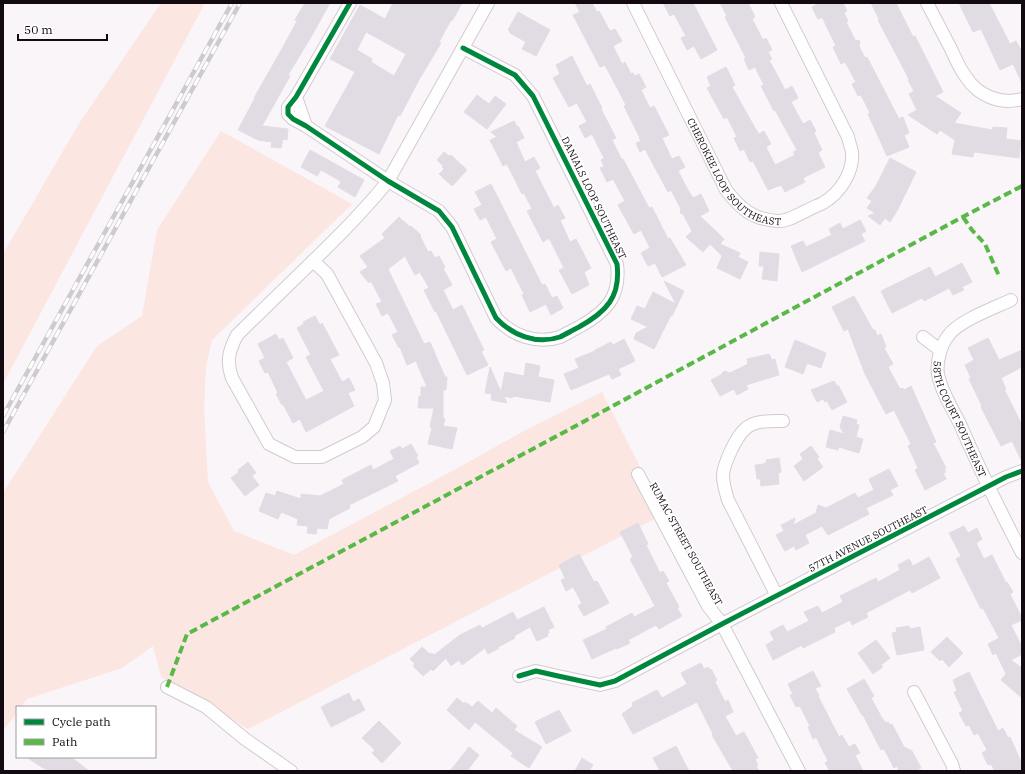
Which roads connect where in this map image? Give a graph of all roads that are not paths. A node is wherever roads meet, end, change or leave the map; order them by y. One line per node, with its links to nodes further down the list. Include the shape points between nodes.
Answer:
1 (350, 3): 8 (street, DANIALS LOOP SOUTHEAST, via 296,97 288,106 288,114)
2 (488, 3): 6 (street)
3 (633, 3): 4 (street, CHEROKEE LOOP SOUTHEAST, via 726,190 738,205 751,214 779,221 789,219 824,202 834,194 850,169 852,153 848,137)
4 (781, 3)
5 (927, 3): 7 (street, via 966,78 976,89 998,101)
6 (462, 48): 8 (street); 8 (street, DANIALS LOOP SOUTHEAST, via 515,75 533,96 617,264 616,286 606,309 596,317 549,340 535,340 505,327 496,318 449,223 439,211)
7 (1022, 99)
8 (388, 181): 9 (street, via 349,227)
9 (313, 261): 9 (street, via 327,274 376,363 383,383 385,400 374,427 362,437 322,456 294,457 269,444 232,378 228,367 229,351 237,335)
10 (1011, 300): 12 (street, 58TH COURT SOUTHEAST, via 958,327 948,335)
11 (923, 337): 12 (street, 58TH COURT SOUTHEAST)
12 (940, 350): 16 (street, 58TH COURT SOUTHEAST, via 938,373 944,391)
13 (784, 421): 18 (street, via 769,421 745,429 734,445 723,476 728,500)
14 (1022, 471): 16 (street, 57TH AVENUE SOUTHEAST)
15 (638, 474): 19 (street, RUMAC STREET SOUTHEAST, via 708,606)
16 (988, 487): 17 (street, 58TH COURT SOUTHEAST); 18 (street, 57TH AVENUE SOUTHEAST)
17 (1022, 553)
18 (777, 596): 19 (street, 57TH AVENUE SOUTHEAST)
19 (722, 624): 20 (street, 57TH AVENUE SOUTHEAST, via 614,681 600,685 536,671); 24 (street, RUMAC STREET SOUTHEAST)
20 (518, 676)
21 (167, 687): 23 (street, via 206,706 245,739)
22 (914, 692): 25 (street)
23 (291, 771)
24 (798, 771)
25 (954, 771)

